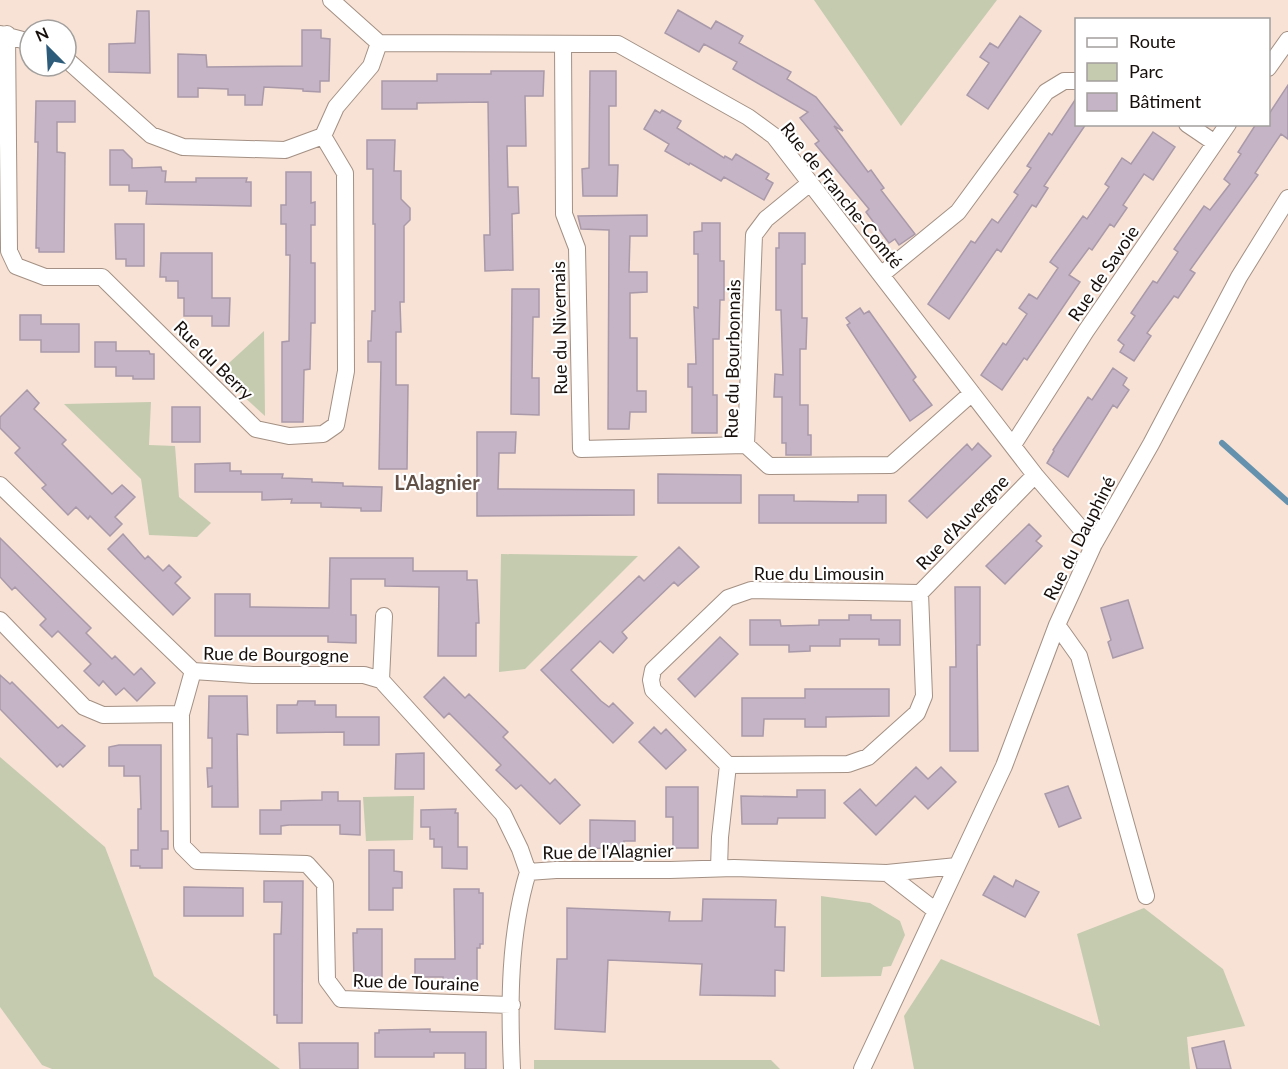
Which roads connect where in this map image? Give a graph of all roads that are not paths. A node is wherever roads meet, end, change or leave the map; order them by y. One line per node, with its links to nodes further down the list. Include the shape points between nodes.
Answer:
1 (331, 0): 4 (street)
2 (4, 34): 11 (street, Rue du Berry, via 9,251 16,266 45,277 102,277 256,429 289,436 323,434 336,426 346,371 345,173)
3 (1288, 40): 6 (street)
4 (379, 43): 5 (street, Rue de Franche-Comté); 11 (street, via 371,66 336,107)
5 (562, 44): 13 (street, Rue de Franche-Comté, via 618,44 738,111 774,136); 17 (street, Rue du Nivernais, via 564,214 577,248 581,449)
6 (1270, 67)
7 (78, 70): 11 (street, via 151,135 183,147 285,150)
8 (1075, 81): 15 (street, via 1064,81 1046,92 958,212)
9 (1190, 126): 12 (street)
10 (1227, 126): 12 (street, Rue de Savoie)
11 (323, 136)
12 (1215, 143): 18 (street, Rue de Savoie)
13 (810, 183): 15 (street, Rue de Franche-Comté); 17 (street, Rue du Bourbonnais, via 766,219 754,235)
14 (1288, 198): 21 (street, Rue du Dauphiné, via 1239,277)
15 (881, 275): 16 (street, Rue de Franche-Comté)
16 (972, 393): 17 (street, Rue du Bourbonnais, via 891,465 768,466); 18 (street, Rue de Franche-Comté)
17 (746, 445)
18 (1013, 445): 19 (street, Rue de Franche-Comté)
19 (1035, 475): 21 (street, Rue de Franche-Comté); 22 (street, Rue d'Auvergne)
20 (0, 485): 26 (street, Rue de Bourgogne)
21 (1094, 543): 25 (street, Rue du Dauphiné)
22 (920, 593): 29 (street, Rue d'Auvergne, via 924,696 917,712 868,757 848,764); 29 (street, Rue du Limousin, via 751,590 728,598 653,670 651,680 653,690)
23 (384, 616): 27 (street)
24 (0, 620): 28 (street, via 84,707 103,715)
25 (1057, 625): 30 (street, Rue du Dauphiné, via 1004,766); 34 (street, via 1079,656)
26 (193, 671): 27 (street, Rue de Bourgogne, via 364,675); 28 (street, Rue de Touraine)
27 (381, 681): 32 (street, via 503,814)
28 (181, 714): 36 (street, Rue de Touraine, via 182,846 197,861 307,864 325,884 327,980 341,999)
29 (728, 765): 31 (street)
30 (957, 866): 33 (street, Rue de l'Alagnier); 35 (street, Rue du Dauphiné)
31 (719, 868): 32 (street, Rue de l'Alagnier); 33 (street, Rue de l'Alagnier)
32 (528, 872): 36 (street, Rue de l'Alagnier, via 513,943)
33 (887, 873): 35 (street)
34 (1146, 896)
35 (936, 911): 38 (street)
36 (512, 1005): 37 (street, Rue de l'Alagnier)
37 (512, 1069)
38 (862, 1069)

